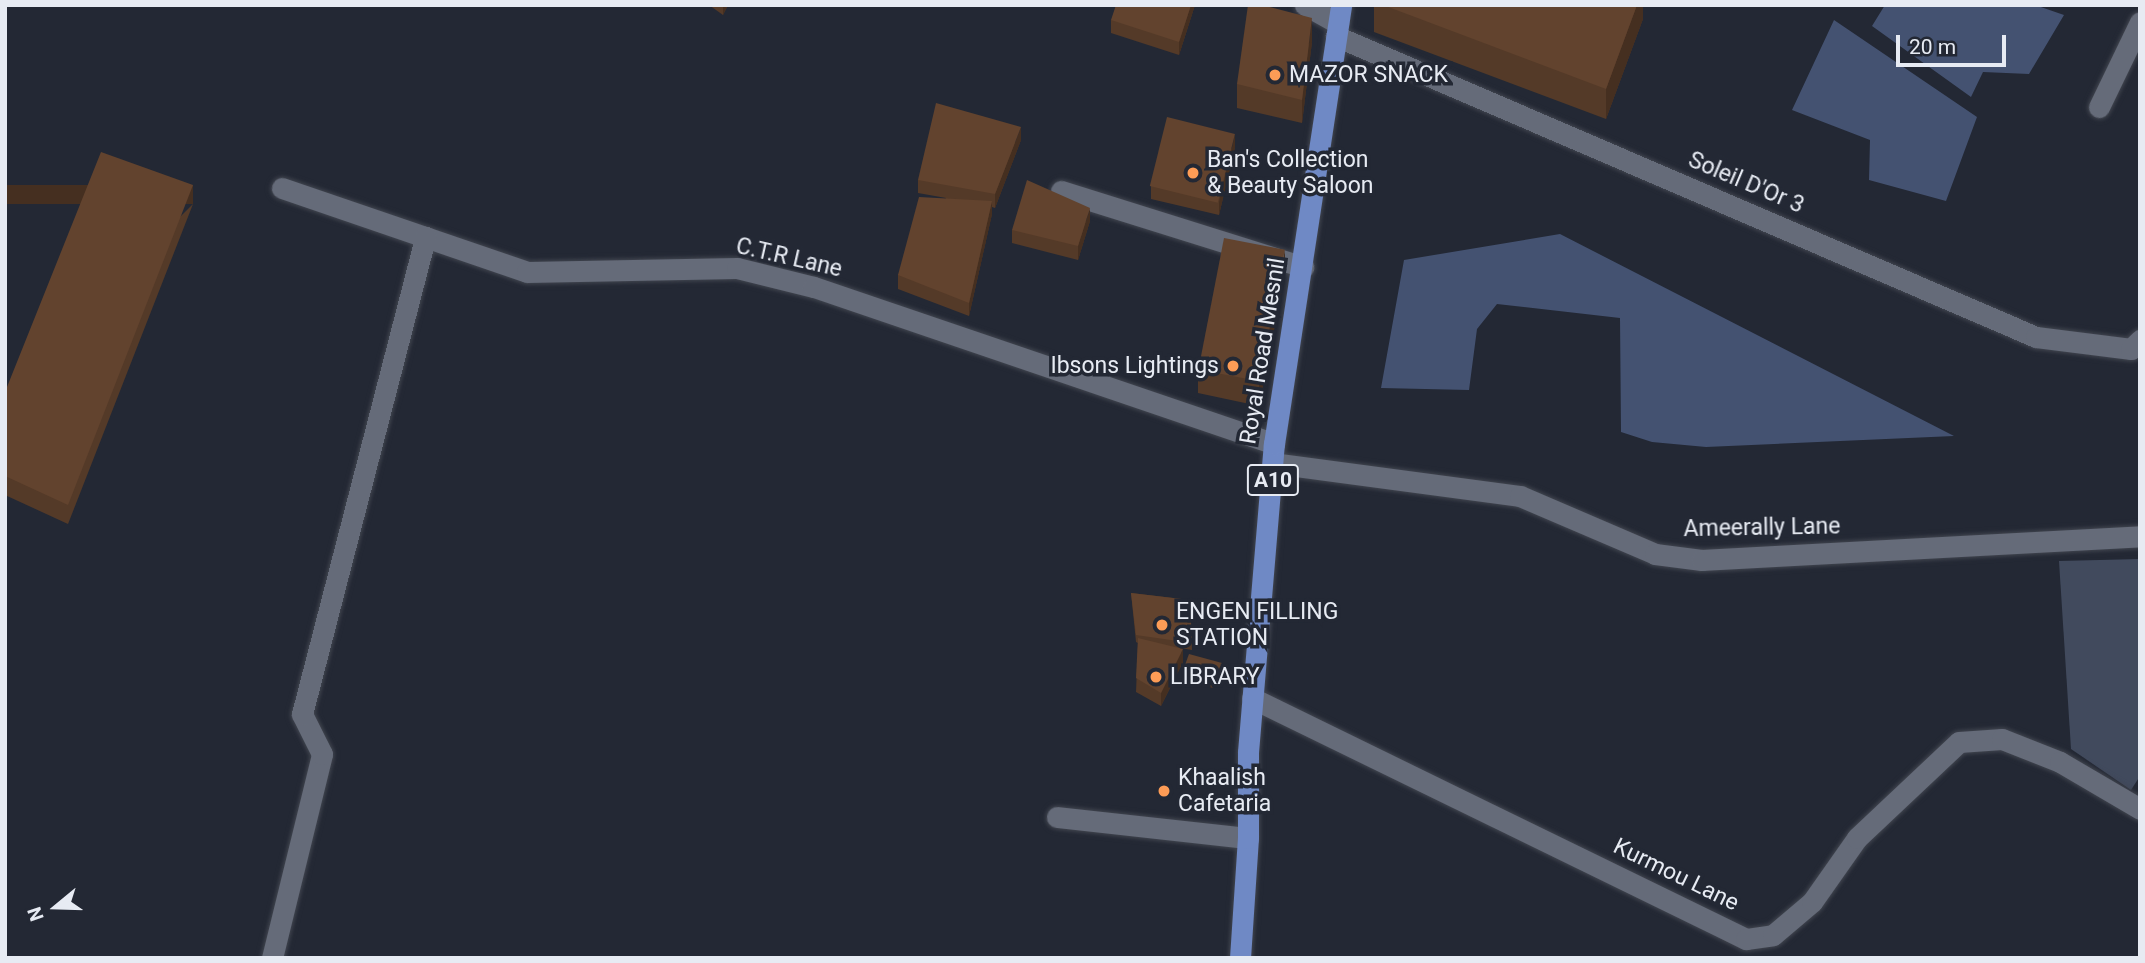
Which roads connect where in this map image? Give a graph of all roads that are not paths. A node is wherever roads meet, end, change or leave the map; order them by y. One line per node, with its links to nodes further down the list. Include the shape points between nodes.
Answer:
1 (1305, 5): 2 (street)
2 (1338, 21): 8 (main road, Royal Road Mesnil / A10); 9 (street, Soleil D'Or 3, via 2036,337 2131,349)
3 (2140, 22): 4 (street)
4 (2099, 107)
5 (282, 188): 7 (street, C.T.R Lane)
6 (1061, 191): 8 (street)
7 (425, 237): 10 (street, C.T.R Lane, via 527,272 737,268 814,287); 16 (street, via 302,714 322,754)
8 (1303, 267): 10 (main road, Royal Road Mesnil / A10)
9 (2140, 340)
10 (1273, 454): 11 (street, Ameerally Lane, via 1520,496 1654,554 1702,560); 12 (main road, Royal Road Mesnil / A10)
11 (2140, 536)
12 (1252, 698): 13 (street, Kurmou Lane, via 1746,939 1773,935 1812,902 1857,838 1959,742 2003,739 2060,762); 15 (main road, Royal Road Mesnil / A10)
13 (2140, 809)
14 (1057, 817): 15 (street)
15 (1248, 838): 17 (main road, Royal Road Mesnil / A10)
16 (272, 958)
17 (1240, 958)

